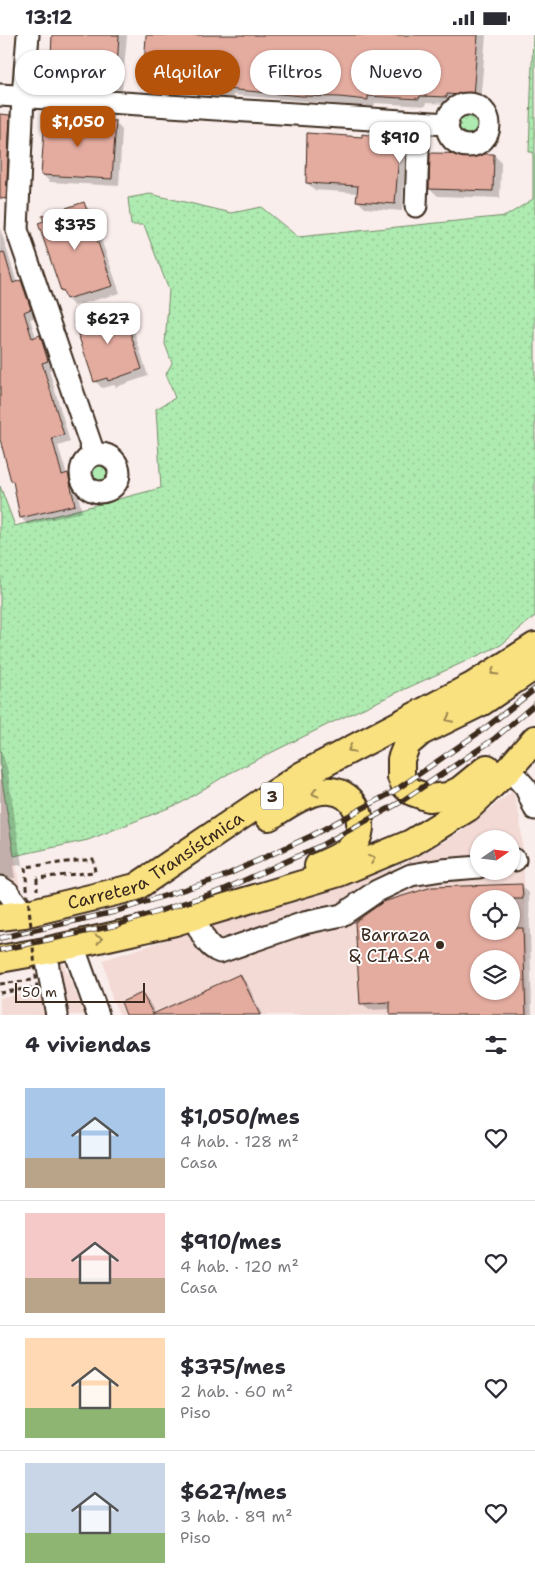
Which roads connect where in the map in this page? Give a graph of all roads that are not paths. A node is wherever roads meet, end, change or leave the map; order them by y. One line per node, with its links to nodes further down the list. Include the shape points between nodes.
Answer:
1 (28, 35): 3 (street)
2 (0, 95): 3 (street)
3 (23, 96): 4 (street); 7 (street, via 17,230)
4 (420, 122): 5 (street); 6 (street)
5 (448, 124)
6 (416, 206)
7 (94, 454)
8 (535, 646): 16 (main road, Carretera Transístmica / 3, one-way to 16, via 474,685 302,775)
9 (535, 666): 10 (main road, one-way to 10, via 482,703 413,738 407,743 401,759 401,777 412,792 428,798 448,796 460,790)
10 (535, 725)
11 (535, 739): 12 (main road)
12 (509, 769): 13 (street, via 526,788); 17 (main road, one-way to 12, via 338,873 411,843 468,808)
13 (535, 809)
14 (470, 868): 17 (street, via 411,875 377,891 342,915 304,923 220,951 208,944)
15 (0, 887): 18 (street, via 8,892)
16 (136, 887): 17 (main road, one-way to 16, via 345,853 359,831 359,813 354,804 340,793 313,793 220,848); 18 (main road, Carretera Transístmica / 3)
17 (204, 913): 19 (main road, one-way to 17)
18 (12, 916)
19 (72, 945): 20 (main road); 23 (street)
20 (45, 951): 21 (main road); 22 (street)
21 (0, 959)
22 (56, 1015)
23 (98, 1015)

